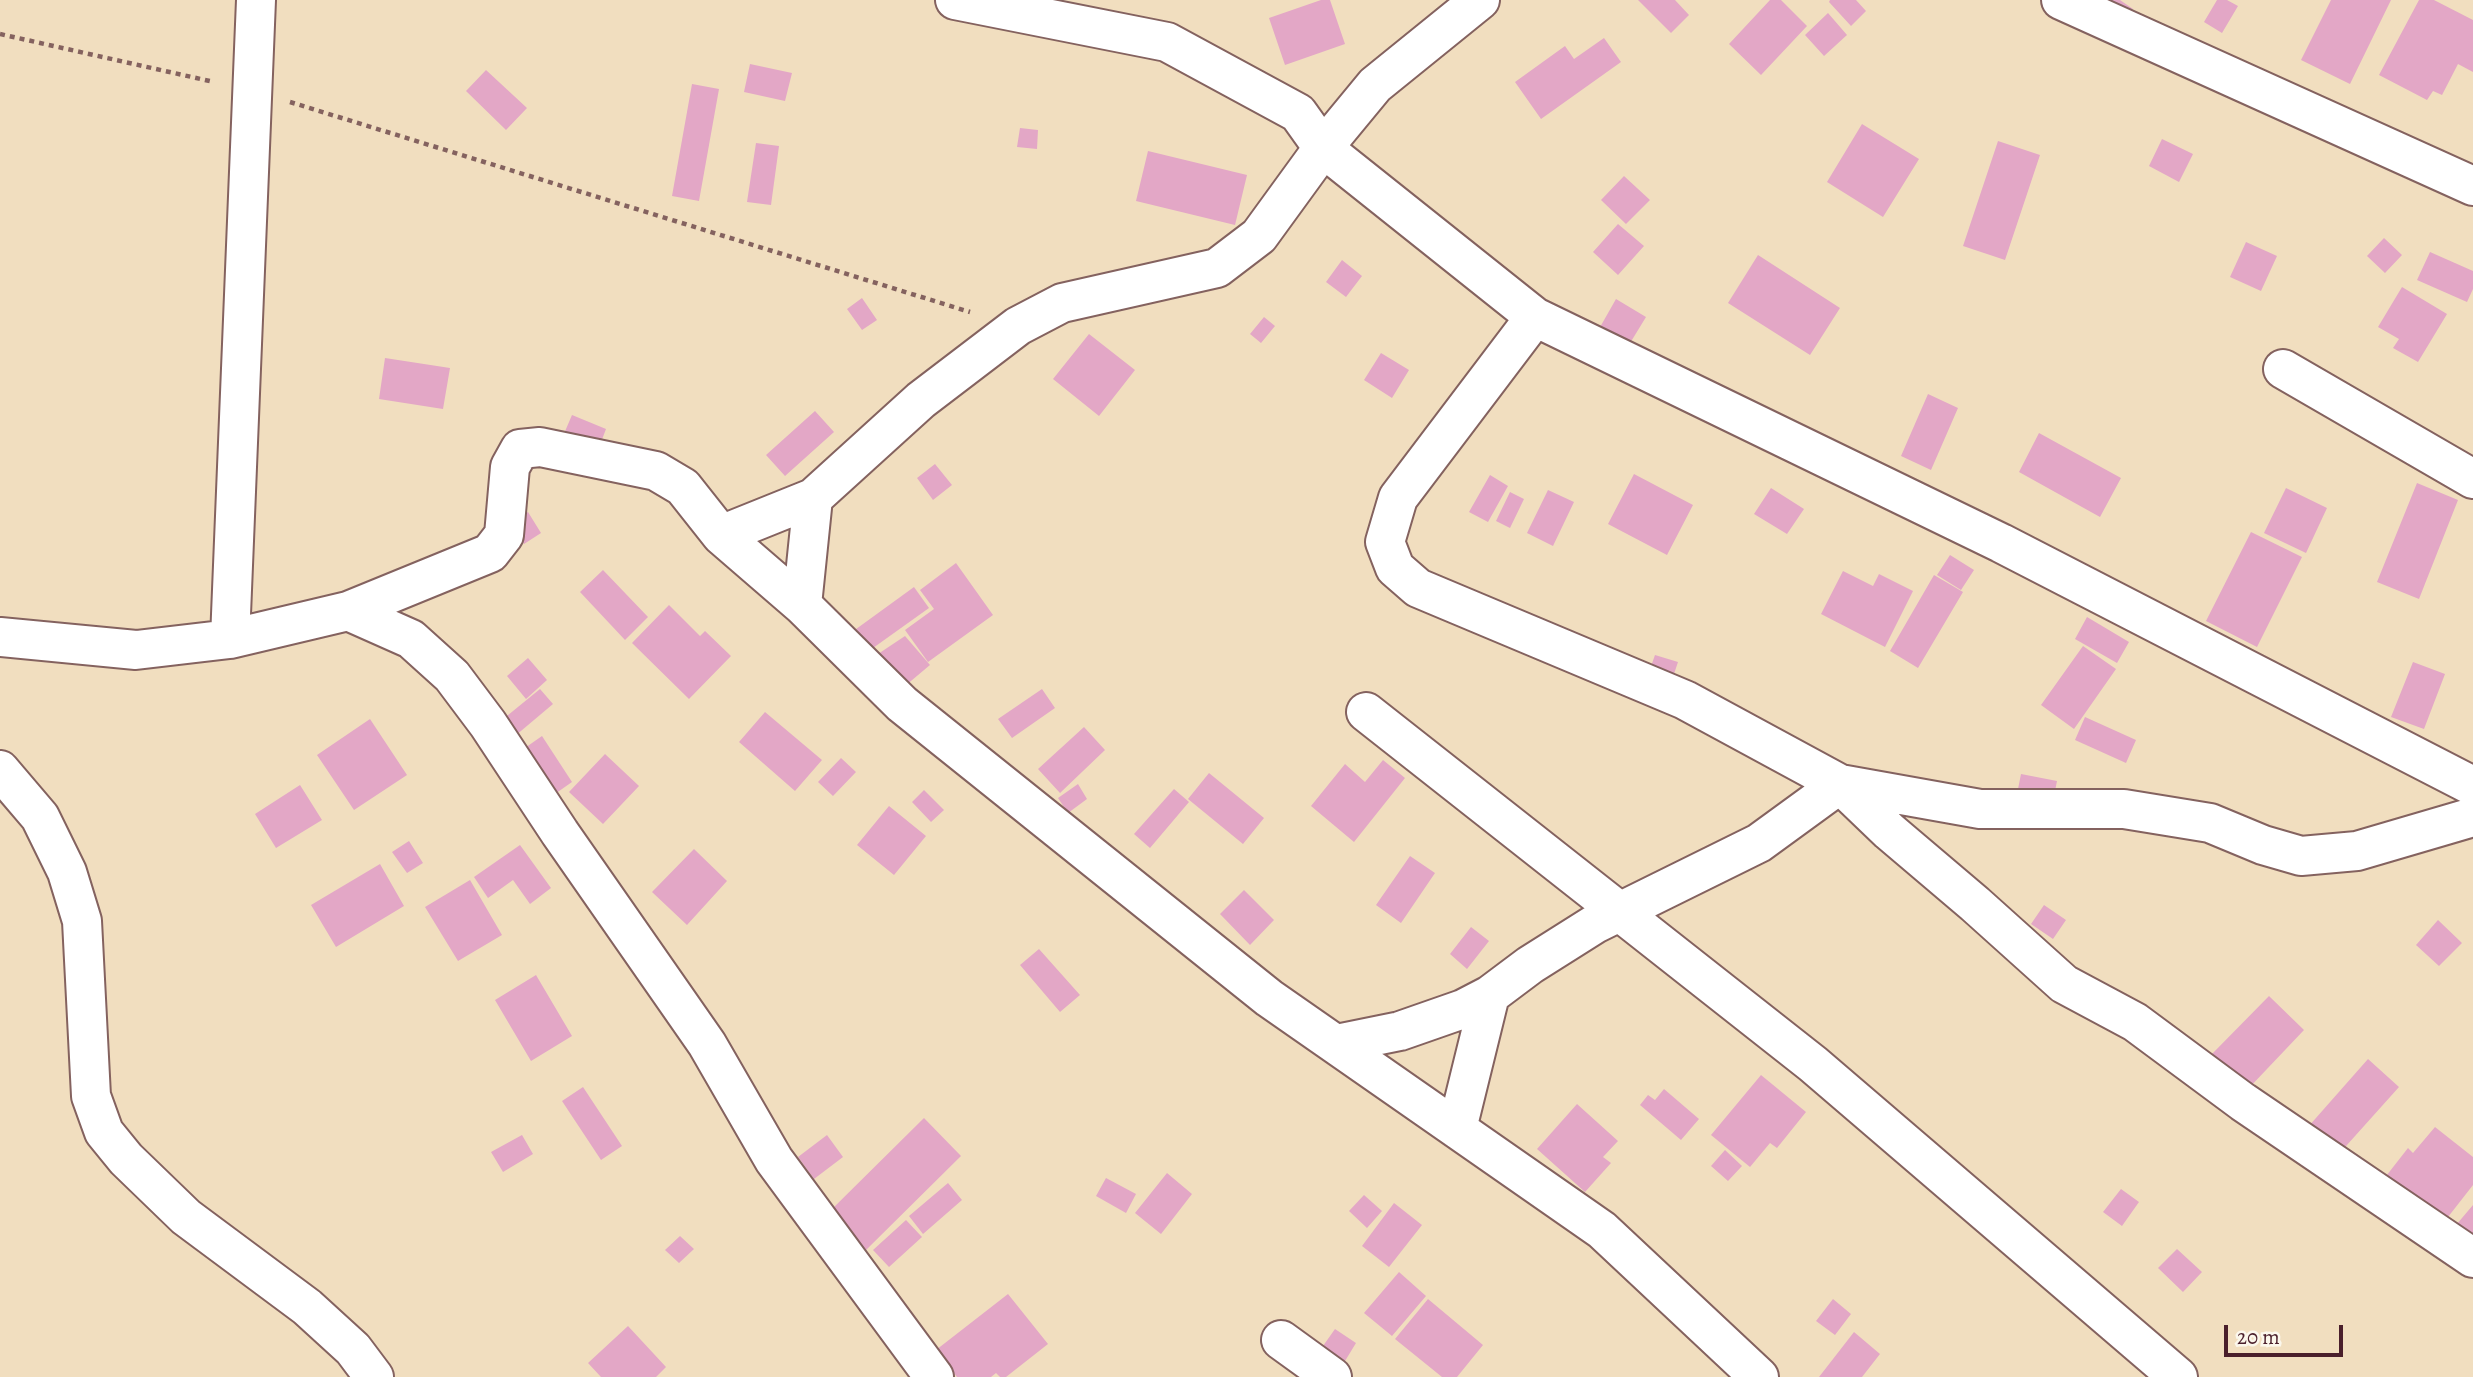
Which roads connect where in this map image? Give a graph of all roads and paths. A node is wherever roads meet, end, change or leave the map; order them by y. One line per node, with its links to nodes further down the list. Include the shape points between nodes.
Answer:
1 (256, 0): 6 (street)
2 (955, 0): 7 (street, via 1167,41 1298,113)
3 (1479, 0): 7 (street, via 1375,85)
4 (2062, 0): 8 (street)
5 (0, 34): 6 (path)
6 (251, 90): 10 (path); 18 (street)
7 (1323, 148): 9 (street); 10 (street, via 1259,236 1217,268 1062,303)
8 (2473, 186)
9 (1535, 317): 21 (street, via 1398,498 1385,542 1395,568 1418,589 1685,700); 22 (street, via 2001,543)
10 (1018, 326): 13 (street, via 921,400)
11 (2283, 369): 12 (street)
12 (2473, 479)
13 (813, 498): 14 (street); 15 (street)
14 (721, 535): 15 (street); 16 (street, via 683,487 656,471 540,447 520,449 510,467 504,534 490,553)
15 (802, 605): 26 (street, via 902,704 1269,998)
16 (348, 611): 18 (street); 31 (street, via 411,639 452,676 707,1044 774,1160)
17 (0, 637): 18 (street, via 136,650)
18 (230, 639)
19 (1366, 712): 24 (street)
20 (0, 770): 30 (street, via 40,817 68,872 82,921 90,1096 104,1132 186,1217 307,1307 353,1349)
21 (1840, 784): 23 (street, via 1980,809 2124,809 2210,823 2301,856 2357,851); 24 (street, via 1759,843); 28 (street, via 2064,984 2136,1022 2243,1102)
22 (2473, 786)
23 (2473, 817)
24 (1621, 912): 25 (street, via 1595,923); 34 (street, via 1813,1064)
25 (1490, 995): 26 (street, via 1400,1031); 27 (street)
26 (1336, 1044): 27 (street)
27 (1457, 1129): 33 (street, via 1602,1230)
28 (2473, 1258)
29 (1282, 1340): 32 (street)
30 (374, 1377)
31 (934, 1377)
32 (1332, 1377)
33 (1759, 1377)
34 (2178, 1377)

